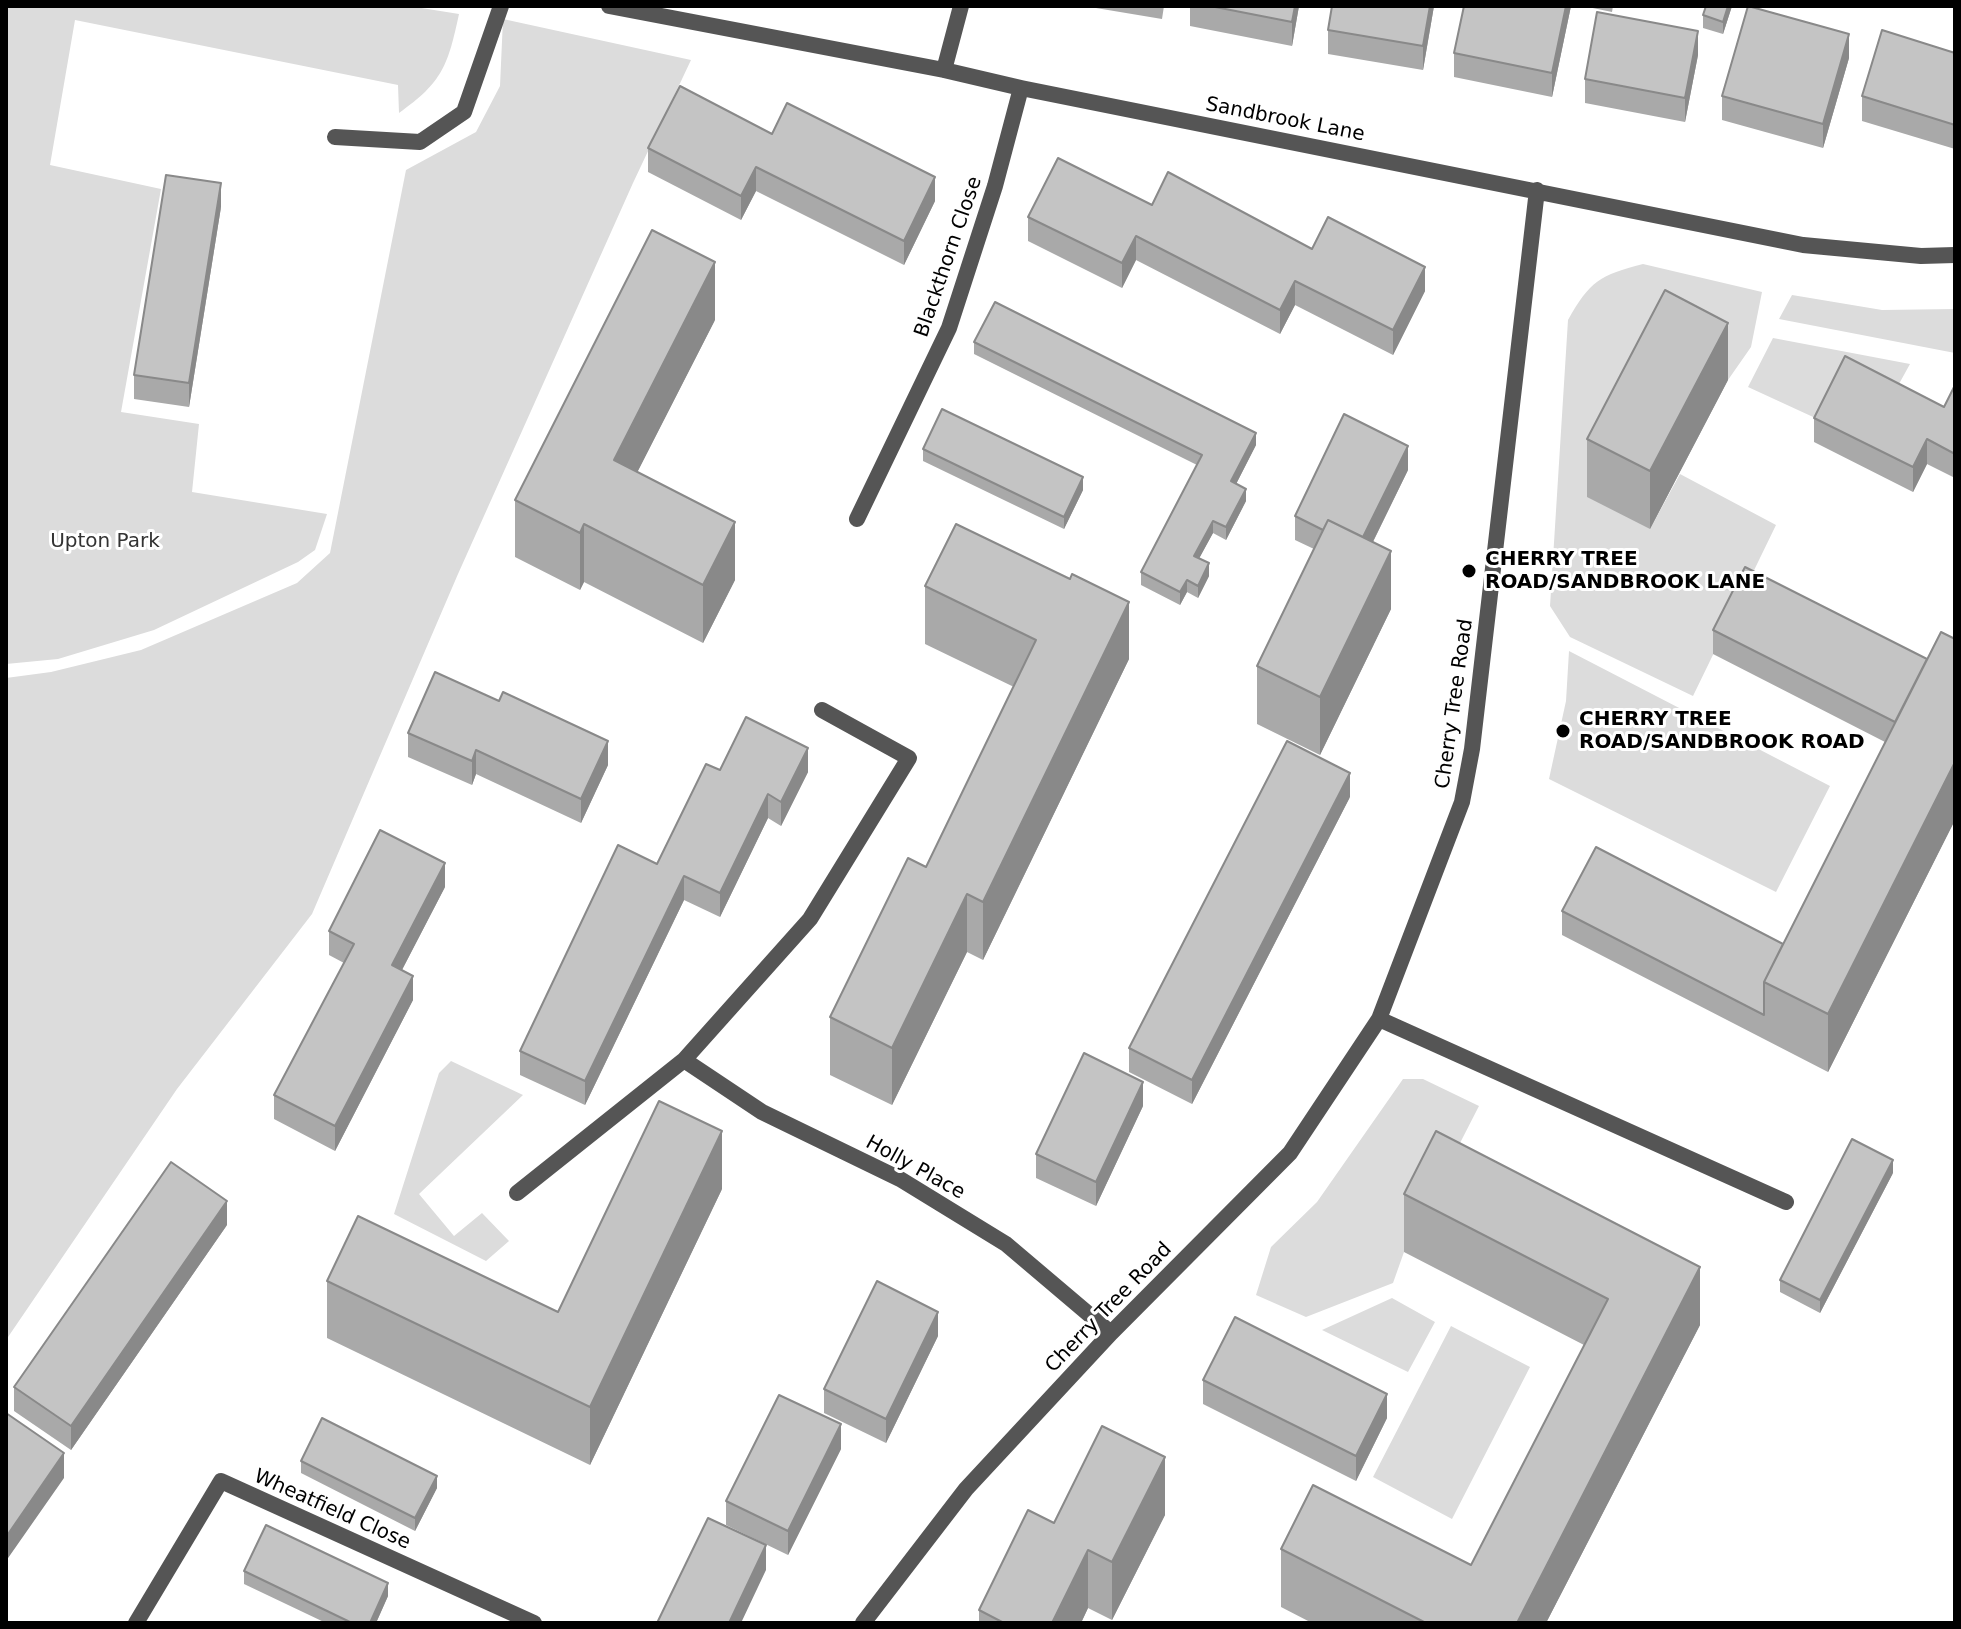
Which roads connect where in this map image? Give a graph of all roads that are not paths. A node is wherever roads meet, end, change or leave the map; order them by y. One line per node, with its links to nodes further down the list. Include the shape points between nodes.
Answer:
1 (501, 6): 6 (street, via 464,112 420,142)
2 (609, 6): 4 (street, Sandbrook Lane)
3 (961, 6): 4 (street)
4 (944, 70): 5 (street, Sandbrook Lane)
5 (1021, 88): 7 (street, Sandbrook Lane); 9 (street, Blackthorn Close, via 949,328)
6 (335, 137)
7 (1537, 190): 8 (street, Sandbrook Lane, via 1803,245); 11 (street, Cherry Tree Road, via 1462,802)
8 (1955, 255)
9 (857, 519)
10 (822, 710): 12 (street, via 909,758 810,919)
11 (1379, 1019): 14 (street); 15 (street, Cherry Tree Road, via 1290,1153)
12 (684, 1060): 13 (street); 15 (street, Holly Place, via 762,1112 900,1179 1006,1244)
13 (517, 1193)
14 (1786, 1202)
15 (1111, 1333): 18 (street, Cherry Tree Road, via 966,1489)
16 (136, 1623): 17 (street, Wheatfield Close, via 221,1481)
17 (534, 1623)
18 (863, 1623)

